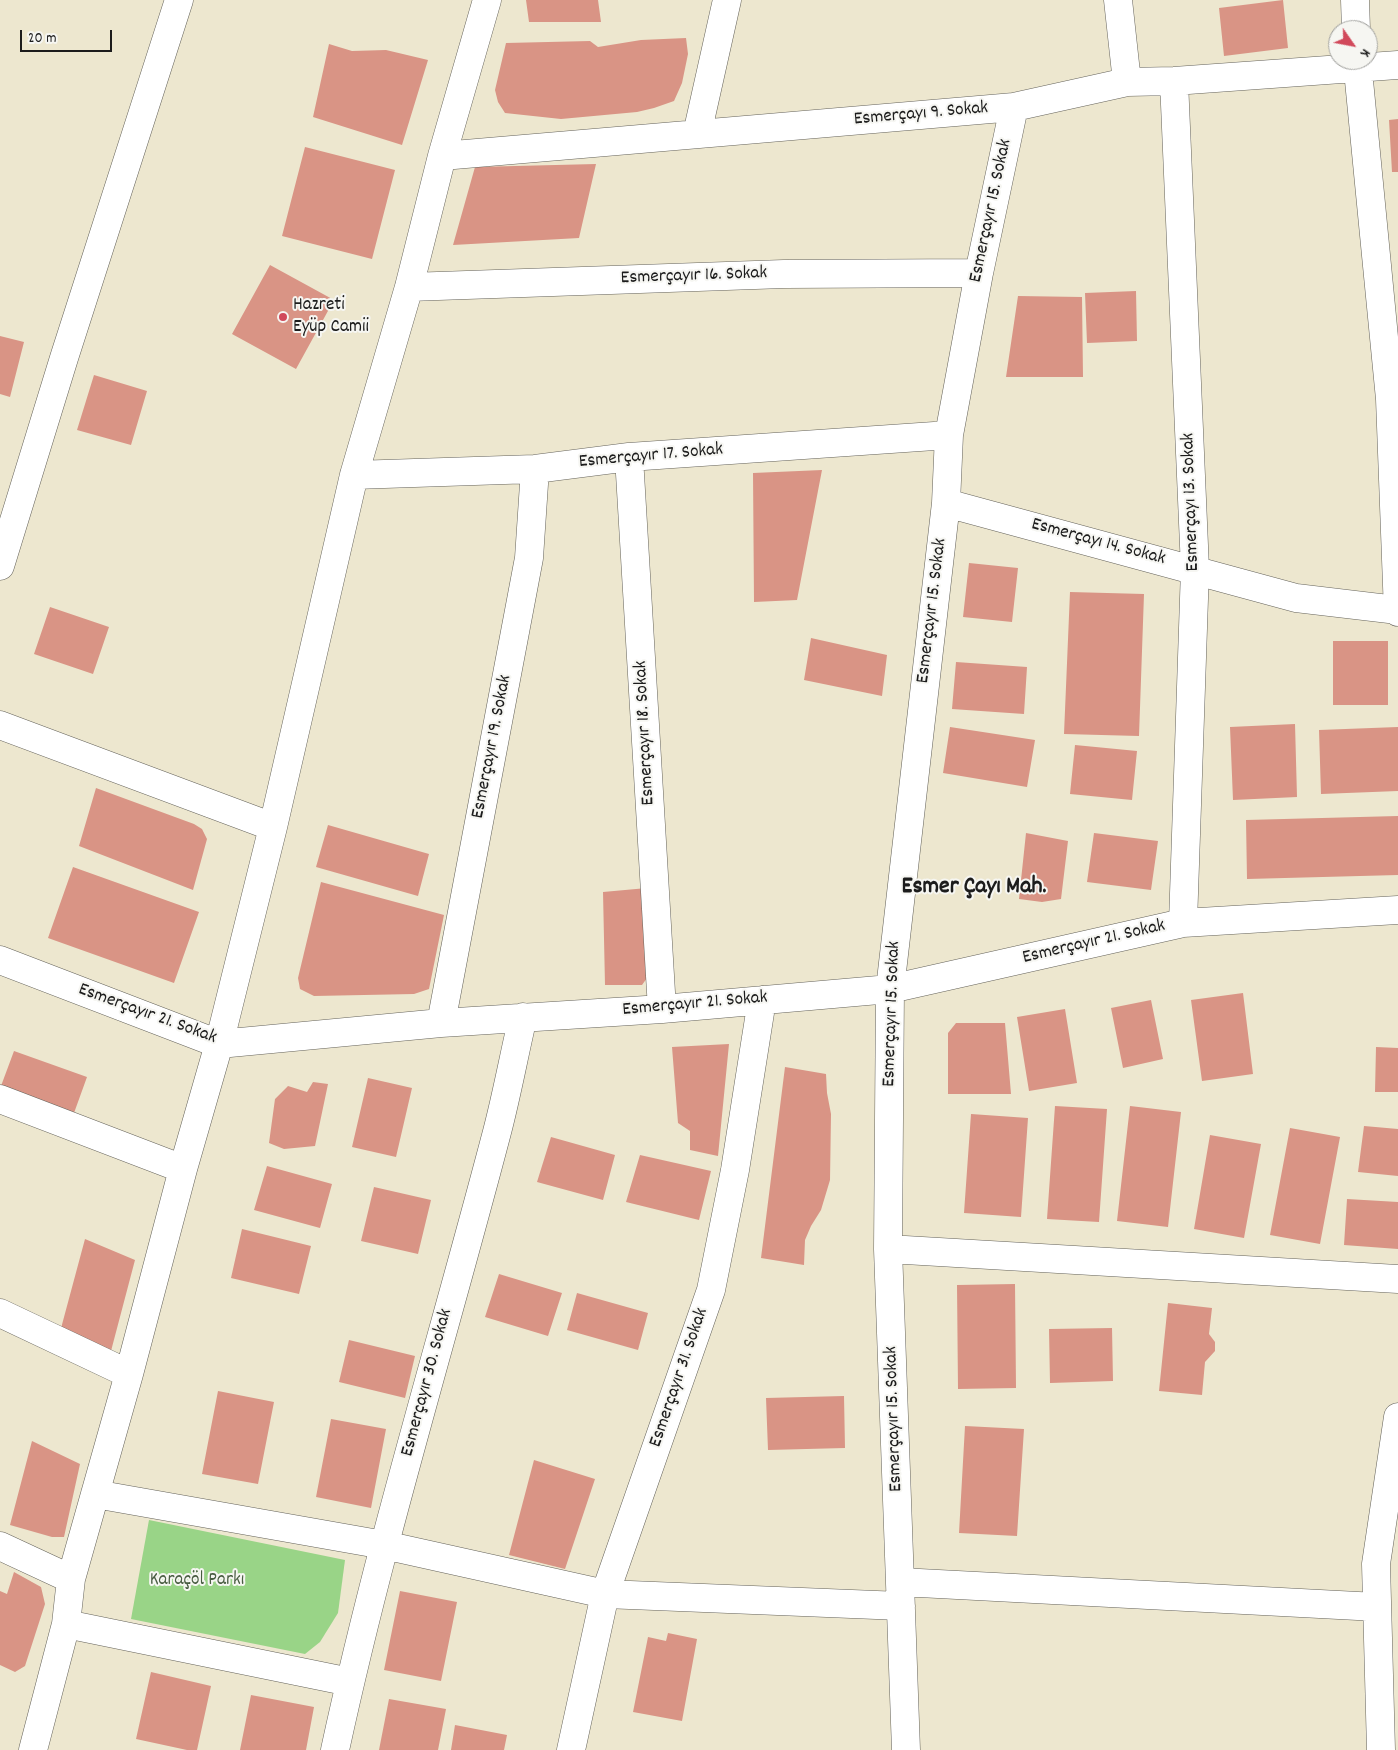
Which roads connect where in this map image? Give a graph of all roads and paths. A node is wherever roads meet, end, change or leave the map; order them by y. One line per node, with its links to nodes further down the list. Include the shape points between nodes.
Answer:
1 (179, 0): 23 (street)
2 (487, 0): 15 (street)
3 (727, 0): 14 (street)
4 (1118, 0): 12 (street)
5 (1355, 0): 6 (street)
6 (1356, 20)
7 (1378, 64): 8 (street, Esmerçayı 9. Sokak)
8 (1398, 65)
9 (1328, 67): 11 (street, Esmerçayı 9. Sokak)
10 (1359, 70): 25 (street, via 1390,399)
11 (1174, 81): 12 (street, Esmerçayı 9. Sokak); 24 (street, Esmerçayı 13. Sokak)
12 (1128, 82): 13 (street, Esmerçayı 9. Sokak)
13 (1014, 107): 14 (street, Esmerçayı 9. Sokak); 16 (street, Esmerçayır 15. Sokak)
14 (697, 134): 15 (street, Esmerçayı 9. Sokak)
15 (442, 156): 17 (street)
16 (979, 273): 17 (street, Esmerçayır 16. Sokak, via 784,274); 18 (street, Esmerçayır 15. Sokak)
17 (409, 287): 21 (street)
18 (949, 435): 19 (street, Esmerçayır 17. Sokak); 22 (street, Esmerçayır 15. Sokak)
19 (629, 457): 20 (street, Esmerçayır 17. Sokak); 33 (street, Esmerçayır 18. Sokak)
20 (535, 469): 21 (street, Esmerçayır 17. Sokak); 35 (street, Esmerçayır 19. Sokak, via 529,558)
21 (354, 476): 27 (street)
22 (946, 503): 24 (street, Esmerçayı 14. Sokak); 31 (street, Esmerçayır 15. Sokak)
23 (0, 566)
24 (1196, 569): 25 (street, Esmerçayı 14. Sokak, via 1296,598); 29 (street, Esmerçayı 13. Sokak)
25 (1398, 611)
26 (0, 725): 27 (street)
27 (273, 827): 36 (street)
28 (1398, 910): 29 (street, Esmerçayır 21. Sokak)
29 (1183, 923): 31 (street, Esmerçayır 21. Sokak)
30 (0, 960): 36 (street, Esmerçayır 21. Sokak)
31 (890, 989): 32 (street, Esmerçayır 21. Sokak); 39 (street, Esmerçayır 15. Sokak)
32 (762, 1000): 33 (street, Esmerçayır 21. Sokak); 49 (street, Esmerçayır 31. Sokak, via 735,1170 711,1290)
33 (662, 1009): 34 (street, Esmerçayır 21. Sokak)
34 (523, 1017): 35 (street, Esmerçayır 21. Sokak); 45 (street, Esmerçayır 30. Sokak, via 497,1130)
35 (441, 1023): 36 (street, Esmerçayır 21. Sokak)
36 (219, 1044): 38 (street)
37 (0, 1099): 38 (street)
38 (183, 1168): 42 (street)
39 (888, 1249): 40 (street); 50 (street, Esmerçayır 15. Sokak)
40 (1398, 1279)
41 (0, 1313): 42 (street)
42 (129, 1374): 44 (street)
43 (1398, 1417): 47 (street)
44 (95, 1494): 45 (street); 48 (street)
45 (384, 1545): 49 (street); 53 (street, Esmerçayır 30. Sokak)
46 (0, 1546): 48 (street)
47 (1387, 1565): 51 (street)
48 (71, 1579): 52 (street)
49 (605, 1594): 50 (street); 56 (street, Esmerçayır 31. Sokak)
50 (901, 1594): 51 (street); 57 (street, Esmerçayır 15. Sokak)
51 (1377, 1607): 58 (street)
52 (66, 1624): 53 (street); 54 (street)
53 (350, 1682): 55 (street, Esmerçayır 30. Sokak)
54 (33, 1750)
55 (335, 1750)
56 (571, 1750)
57 (906, 1750)
58 (1380, 1750)

